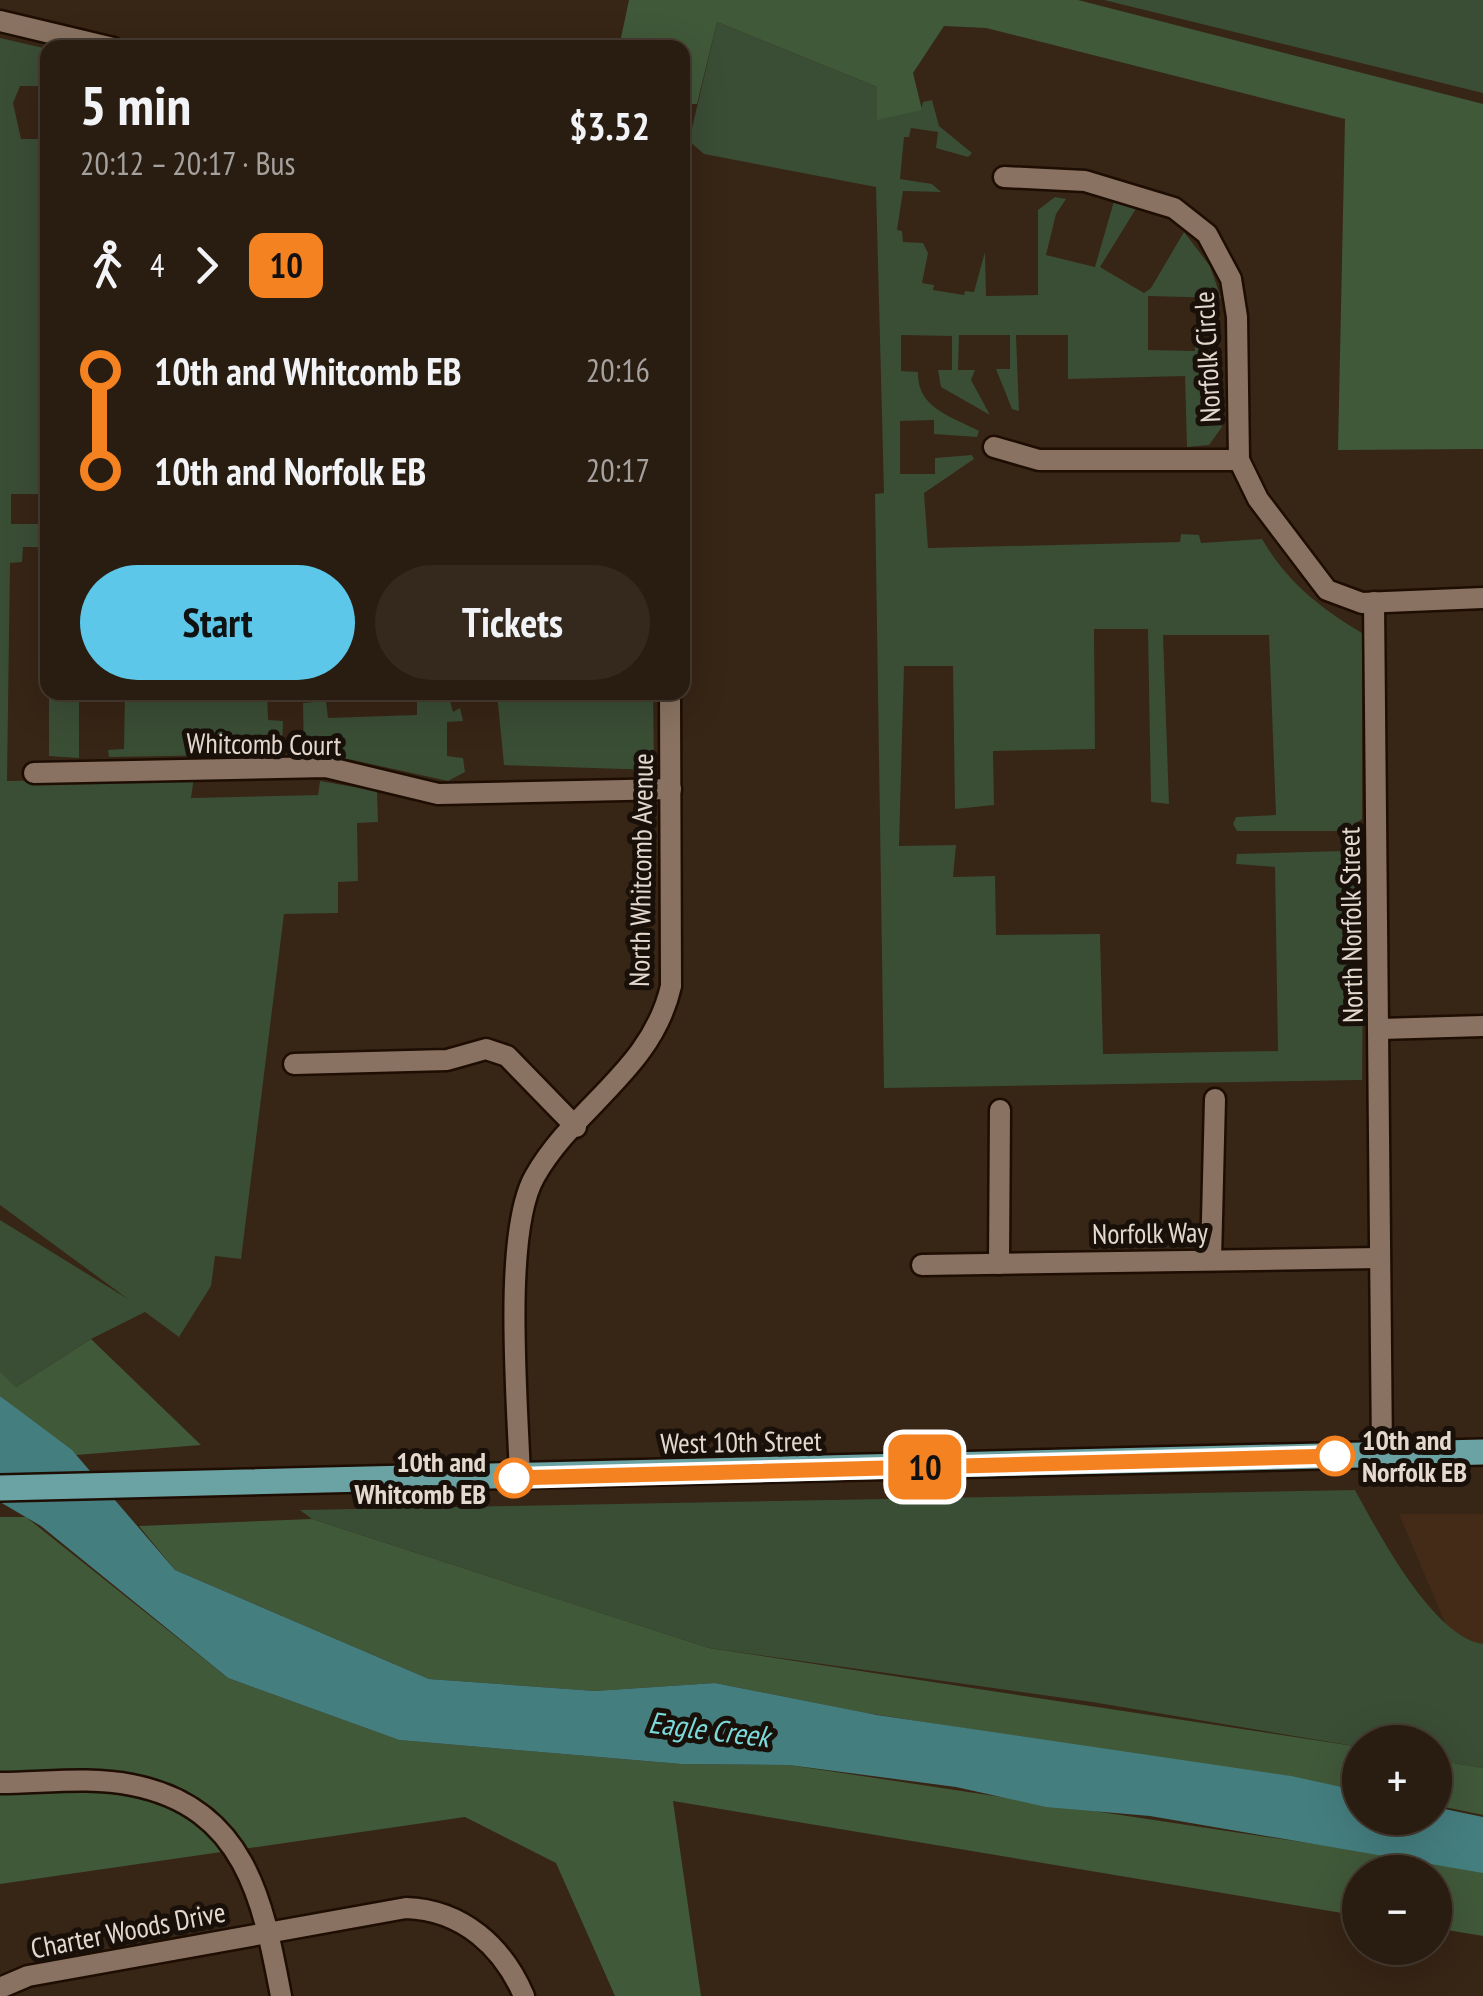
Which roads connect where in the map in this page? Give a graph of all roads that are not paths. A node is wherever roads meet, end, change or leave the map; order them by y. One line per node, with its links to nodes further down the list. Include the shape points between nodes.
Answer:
1 (0, 21): 2 (street)
2 (80, 40)
3 (1004, 177): 5 (street, Norfolk Circle, via 1086,181 1174,208 1208,234 1231,279 1237,317)
4 (994, 447): 5 (street, via 1040,460)
5 (1239, 460): 7 (street, via 1258,500 1318,582 1343,599)
6 (1483, 598): 7 (street)
7 (1374, 602): 12 (street, North Norfolk Street)
8 (670, 700): 10 (street, North Whitcomb Avenue)
9 (34, 773): 10 (street, Whitcomb Court, via 326,767 438,794)
10 (671, 789): 16 (street, North Whitcomb Avenue, via 669,995 644,1050)
11 (1483, 1026): 12 (street)
12 (1380, 1029): 17 (street, North Norfolk Street)
13 (294, 1064): 16 (street, via 446,1060 496,1051)
14 (1215, 1099): 18 (street)
15 (1000, 1110): 19 (street)
16 (576, 1127): 23 (street, North Whitcomb Avenue, via 536,1173 518,1224)
17 (1379, 1258): 18 (street, Norfolk Way); 22 (street, North Norfolk Street)
18 (1211, 1259): 19 (street, Norfolk Way)
19 (999, 1264): 20 (street, Norfolk Way)
20 (922, 1265)
21 (1483, 1452): 22 (main road, West 10th Street)
22 (1382, 1455): 23 (main road, West 10th Street)
23 (520, 1478): 24 (main road, West 10th Street)
24 (0, 1488)
25 (0, 1782): 26 (street, via 126,1784 182,1803 238,1853)
26 (269, 1932): 27 (street, Charter Woods Drive, via 28,1976); 28 (street); 29 (street, Charter Woods Drive, via 423,1909 455,1919 490,1943)
27 (0, 1988)
28 (281, 1996)
29 (524, 1996)

